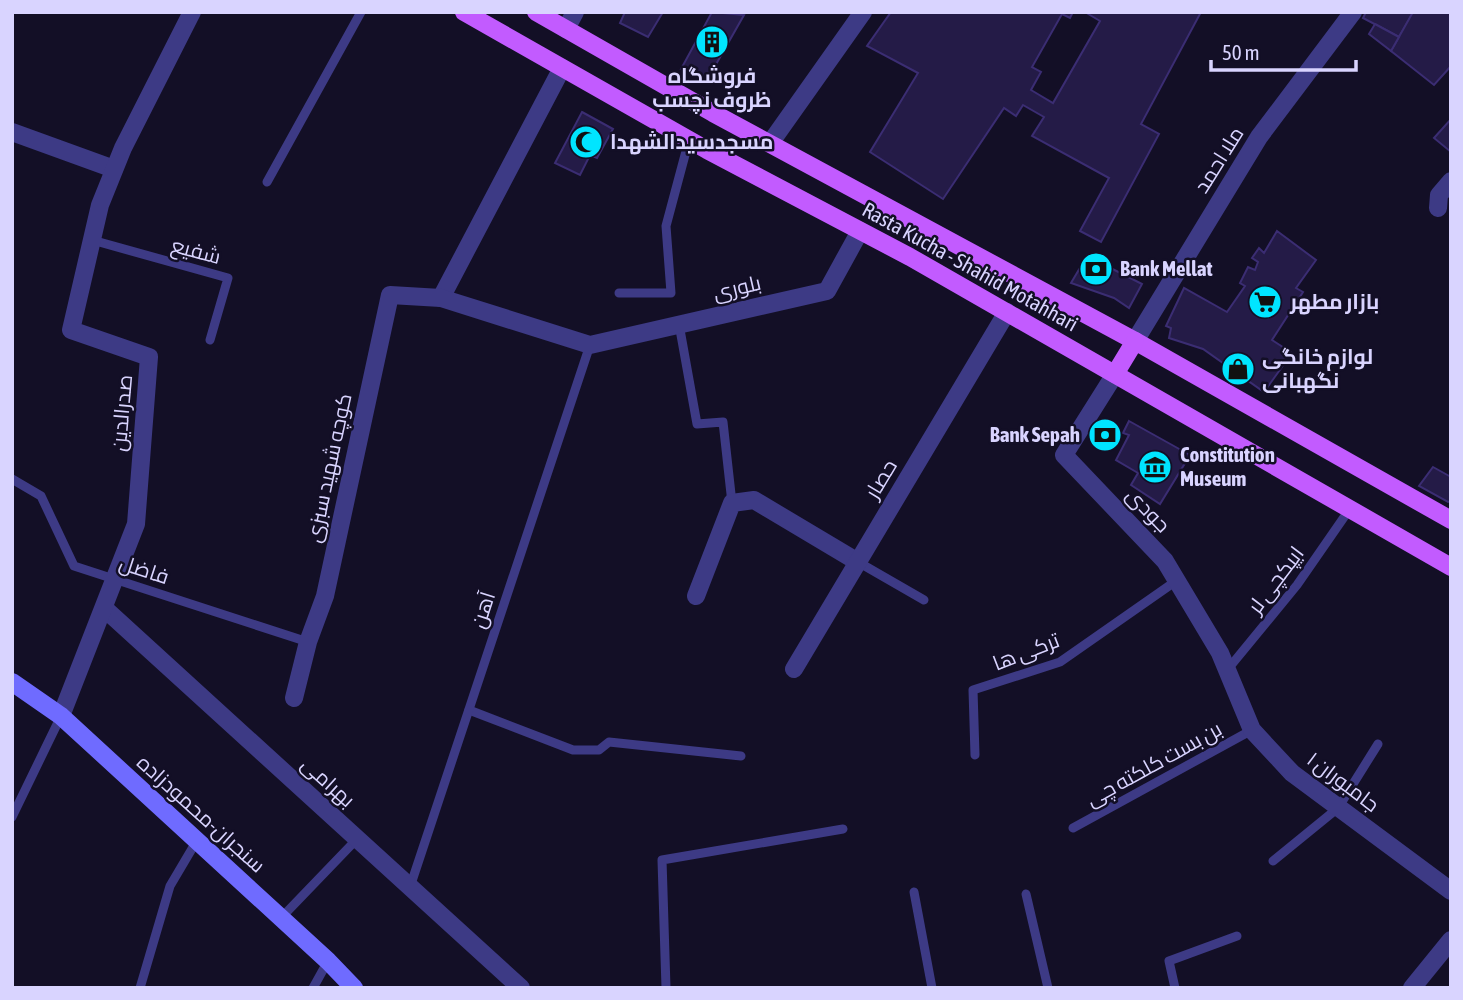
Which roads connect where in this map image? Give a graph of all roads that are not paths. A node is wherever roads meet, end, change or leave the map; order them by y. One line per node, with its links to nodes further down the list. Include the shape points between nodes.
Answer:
1 (192, 12): 13 (street, صدرالدین)
2 (361, 12): 15 (lane)
3 (464, 12): 9 (main road, Rasta Kucha - Shahid Motahhari)
4 (536, 12): 8 (main road, Rasta Kucha - Shahid Motahhari)
5 (575, 12): 8 (street)
6 (863, 12): 12 (street)
7 (1353, 12): 24 (street, ملا احمد, via 1259,137)
8 (566, 29): 12 (main road, Rasta Kucha - Shahid Motahhari)
9 (562, 68): 11 (main road, Rasta Kucha - Shahid Motahhari); 20 (street)
10 (12, 132): 13 (street)
11 (690, 140): 17 (main road, Rasta Kucha - Shahid Motahhari); 19 (lane, via 666,226 671,293)
12 (771, 142): 24 (main road, Rasta Kucha - Shahid Motahhari)
13 (114, 169): 18 (street, صدرالدین)
14 (1451, 181): 16 (street, via 1439,195)
15 (267, 182)
16 (1438, 208)
17 (860, 231): 21 (main road, Rasta Kucha - Shahid Motahhari); 22 (street, بلوری, via 827,291)
18 (92, 240): 23 (lane, شفیع, via 228,278); 33 (street, صدرالدین, via 71,330 149,357 136,524)
19 (619, 293)
20 (441, 298): 25 (street, کوچه شهید سبزی); 38 (street, کوچه شهید سبزی, via 390,295 325,596)
21 (1007, 312): 26 (main road, Rasta Kucha - Shahid Motahhari); 31 (street, حصار)
22 (679, 324): 25 (street, بلوری); 28 (lane, via 697,424 723,422)
23 (210, 340)
24 (1135, 341): 26 (main road); 30 (main road, Rasta Kucha - Shahid Motahhari)
25 (590, 345): 44 (lane, آهن)
26 (1115, 374): 29 (main road, Rasta Kucha - Shahid Motahhari); 34 (street, جودی, via 1064,455 1165,561)
27 (12, 479): 33 (lane, فاضل, via 41,496 74,566)
28 (732, 503): 31 (street, via 754,500); 35 (street)
29 (1349, 510): 32 (main road, Rasta Kucha - Shahid Motahhari); 40 (lane, ایپکچی لر, via 1297,585)
30 (1451, 520)
31 (858, 562): 36 (lane); 39 (street, حصار)
32 (1451, 567)
33 (116, 579): 37 (street, صدرالدین); 38 (lane, فاضل)
34 (1176, 581): 40 (street, جودی); 48 (lane, ترکی ها, via 1060,662 973,690)
35 (696, 596)
36 (924, 600)
37 (105, 609): 45 (street, صدرالدین); 54 (street, بهرامی)
38 (308, 642): 43 (street, کوچه شهید سبزی)
39 (794, 669)
40 (1228, 669): 42 (street, جودی)
41 (12, 681): 45 (street, سنجران-محمودزاده)
42 (1236, 686): 46 (street, جامبوران ۱)
43 (294, 698)
44 (469, 710): 49 (lane, via 573,750 599,750 609,742); 57 (lane, آهن)
45 (61, 716): 51 (lane); 55 (street, سنجران-محمودزاده)
46 (1252, 730): 50 (street, جامبوران ۱, via 1292,774); 52 (lane, بن بست کلکته چی)
47 (1378, 744): 50 (lane)
48 (975, 755)
49 (741, 756)
50 (1338, 808): 56 (lane); 58 (street, جامبوران ۱)
51 (12, 817)
52 (1073, 828)
53 (843, 829): 69 (lane, via 662,860)
54 (357, 839): 57 (street, بهرامی); 61 (lane)
55 (196, 842): 61 (street, سنجران-محمودزاده); 65 (lane, via 170,886)
56 (1273, 860)
57 (410, 887): 68 (street, بهرامی)
58 (1451, 891)
59 (914, 892): 70 (lane)
60 (1026, 894): 71 (lane)
61 (281, 918): 64 (street, سنجران-محمودزاده)
62 (1237, 936): 72 (lane, via 1169,961)
63 (1451, 940): 73 (street)
64 (328, 961): 66 (lane); 67 (street, سنجران-محمودزاده)
65 (140, 988)
66 (313, 988)
67 (354, 988)
68 (520, 988)
69 (666, 988)
70 (932, 988)
71 (1048, 988)
72 (1175, 988)
73 (1412, 988)

